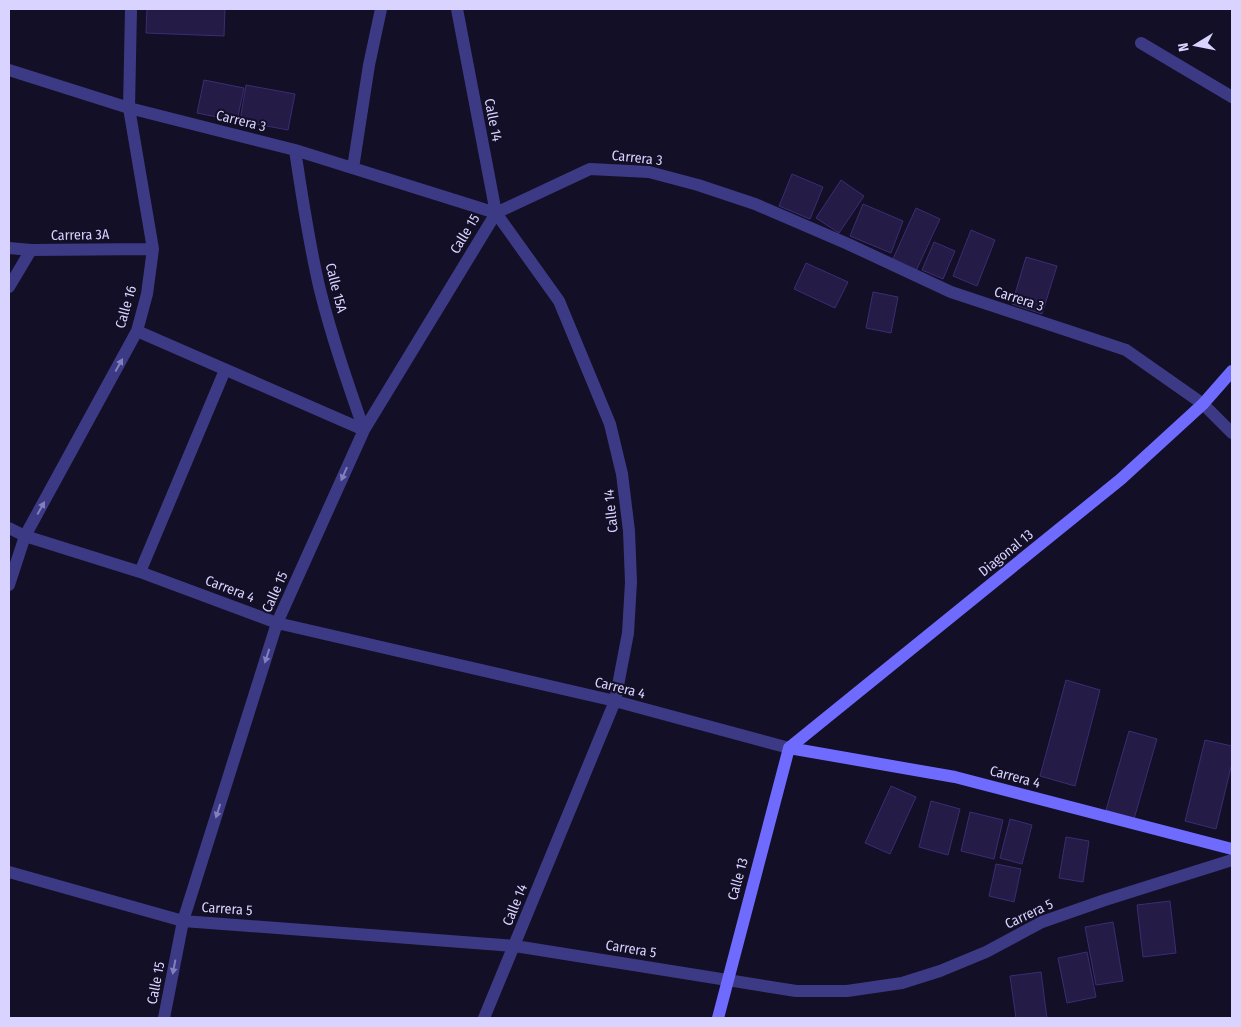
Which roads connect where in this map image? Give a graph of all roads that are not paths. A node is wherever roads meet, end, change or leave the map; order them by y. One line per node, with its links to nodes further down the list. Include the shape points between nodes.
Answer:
1 (131, 9): 7 (street, Calle 16)
2 (381, 9): 9 (street)
3 (457, 9): 10 (street, Calle 14)
4 (1142, 43): 6 (street)
5 (9, 70): 7 (street, Carrera 3)
6 (1232, 97)
7 (129, 108): 8 (street, Carrera 3); 12 (street, Calle 16)
8 (295, 150): 9 (street, Carrera 3); 19 (street, Calle 15A, via 305,222 321,292 340,362)
9 (353, 168): 10 (street, Carrera 3)
10 (496, 213): 18 (street, Carrera 3, via 590,169 649,172 698,185 755,204 952,292 1126,350); 19 (street, Calle 15); 26 (street, Calle 14, via 559,301 610,424 622,474 631,582 628,633)
11 (9, 248): 13 (street, Carrera 3A)
12 (153, 249): 13 (street, Carrera 3A); 15 (street, Calle 16, via 147,294)
13 (31, 250): 14 (street)
14 (9, 287)
15 (137, 331): 16 (street); 22 (street, Calle 16, one-way to 15)
16 (225, 370): 19 (street); 23 (street)
17 (1232, 371): 18 (street, Diagonal 13)
18 (1203, 404): 20 (street, Carrera 3); 27 (street, Diagonal 13, via 1121,479)
19 (364, 430): 25 (street, Calle 15, one-way to 25)
20 (1232, 432)
21 (9, 528): 22 (street, Carrera 4)
22 (25, 536): 23 (street, Carrera 4); 24 (street, Calle 16)
23 (140, 572): 25 (street, Carrera 4)
24 (9, 584)
25 (277, 623): 26 (street, Carrera 4); 31 (street, Calle 15, one-way to 31)
26 (615, 701): 27 (street, Carrera 4); 32 (street, Calle 14)
27 (789, 748): 28 (street, Carrera 4, via 955,777); 33 (street, Calle 13)
28 (1232, 849)
29 (1232, 860): 33 (street, Carrera 5, via 1042,922 986,952 902,983 847,991 796,991)
30 (9, 872): 31 (street, Carrera 5)
31 (183, 921): 32 (street, Carrera 5); 34 (street, Calle 15, one-way to 34)
32 (515, 946): 33 (street, Carrera 5); 35 (street, Calle 14)
33 (727, 980): 36 (street, Calle 13)
34 (164, 1018)
35 (484, 1018)
36 (718, 1018)

